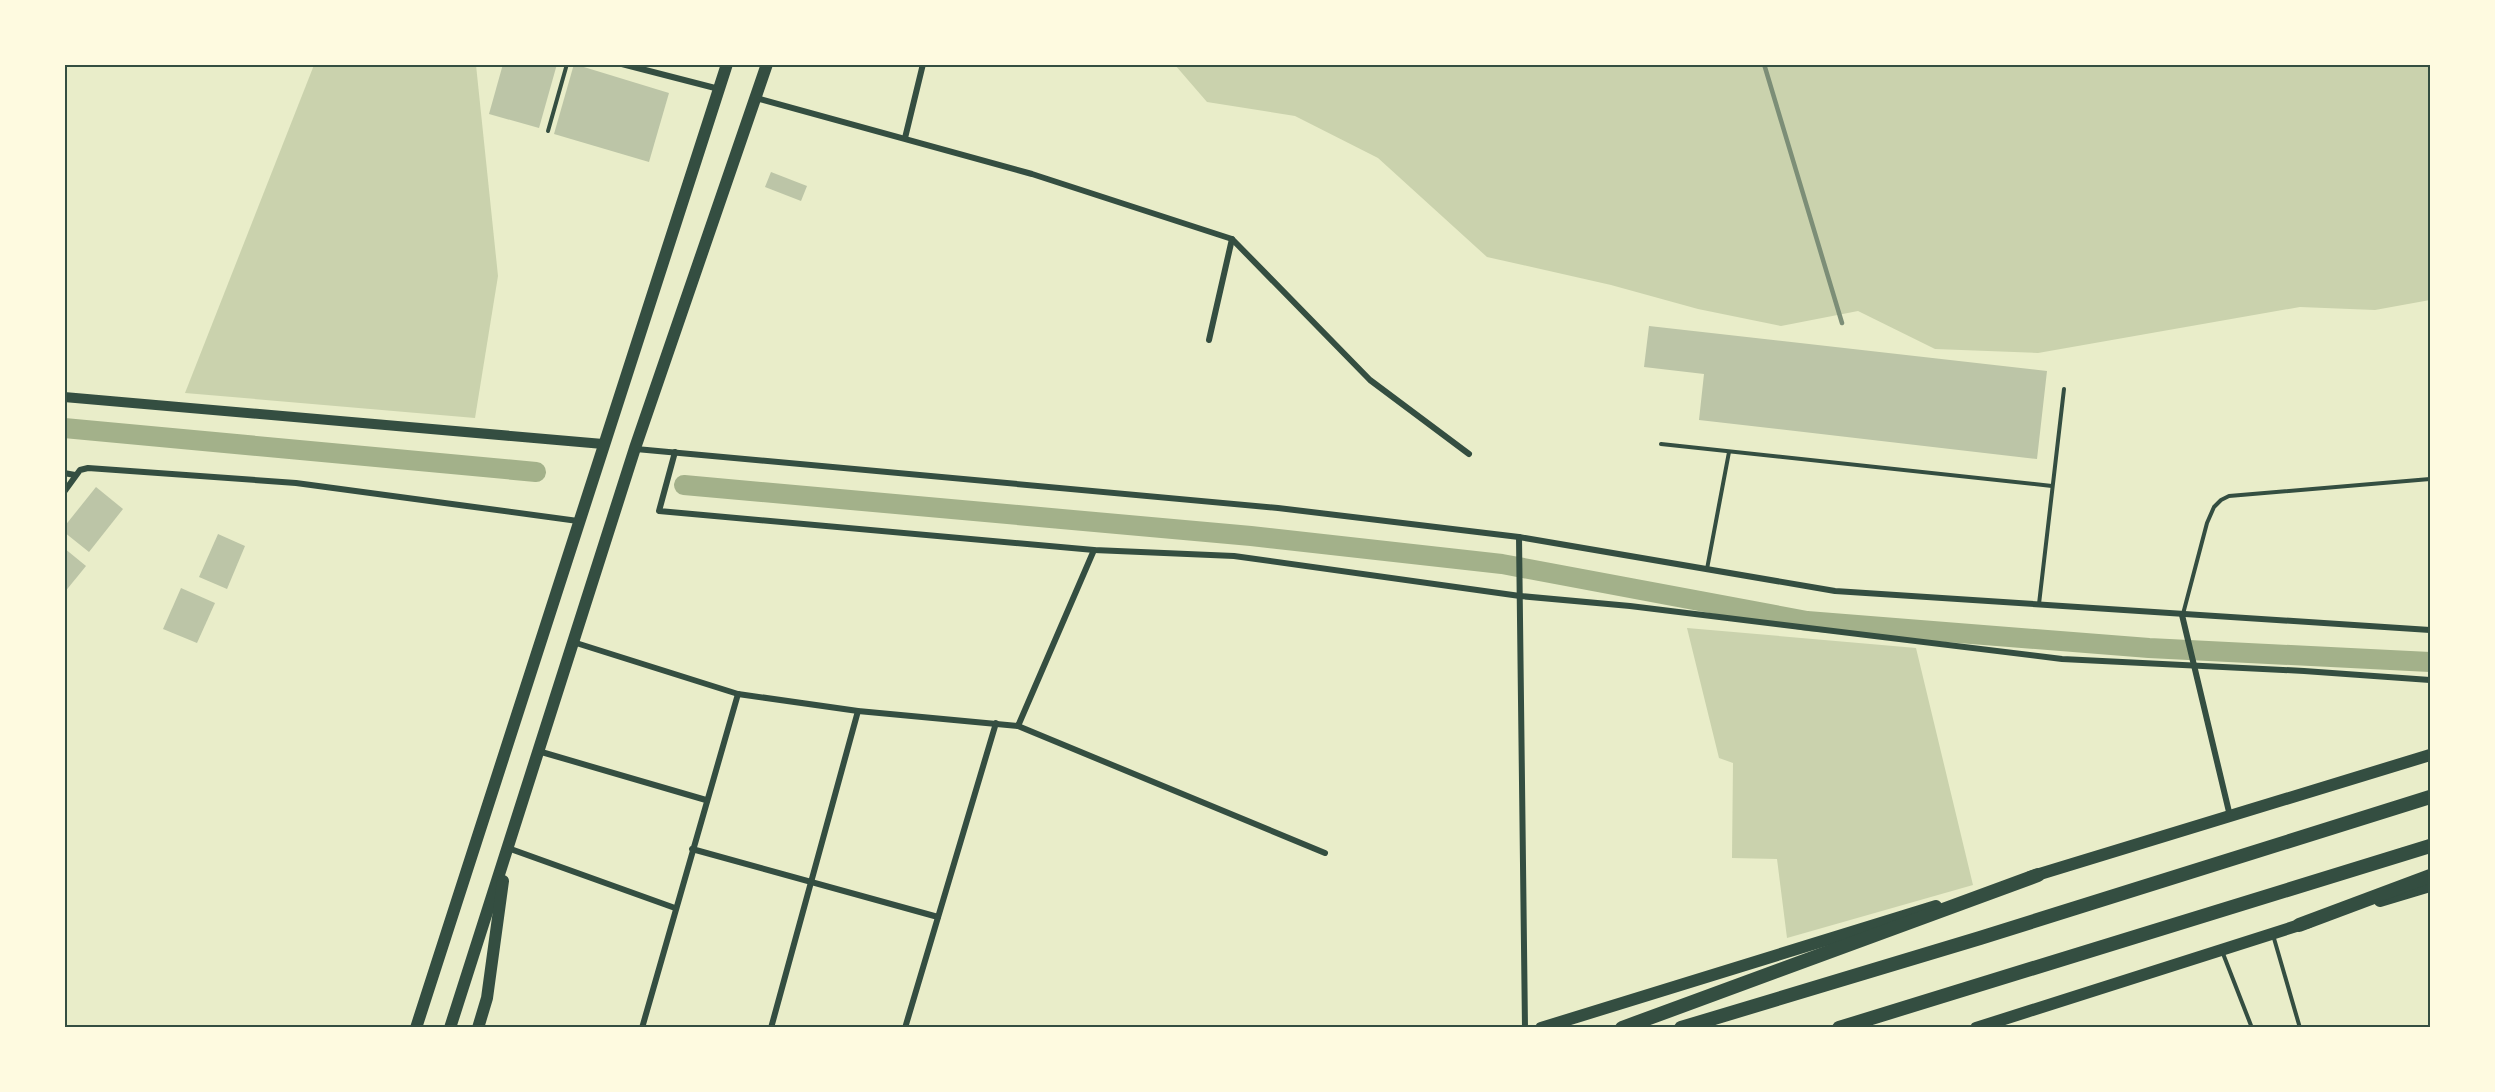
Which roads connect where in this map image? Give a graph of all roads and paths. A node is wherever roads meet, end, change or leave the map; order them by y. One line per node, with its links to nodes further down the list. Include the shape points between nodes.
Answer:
1 (567, 64): 8 (lane)
2 (622, 64): 6 (street)
3 (727, 64): 6 (main road)
4 (767, 64): 7 (main road)
5 (923, 64): 9 (street)
6 (719, 89): 14 (main road)
7 (756, 98): 9 (street); 16 (main road)
8 (548, 131)
9 (905, 138): 10 (street, via 1032,174)
10 (1232, 239): 11 (street); 19 (street, via 1370,381)
11 (1209, 340)
12 (2064, 389): 23 (lane)
13 (64, 397): 14 (street)
14 (603, 444): 25 (main road)
15 (1661, 444): 18 (lane)
16 (635, 448): 17 (street); 33 (main road)
17 (675, 452): 26 (street, via 1278,508); 27 (street, via 659,511)
18 (1729, 452): 23 (lane); 28 (lane)
19 (1469, 453)
20 (64, 473): 21 (street)
21 (75, 475): 24 (street); 25 (street, via 88,468 296,483)
22 (2430, 479): 31 (lane, via 2262,492 2221,500 2206,523)
23 (2052, 486): 30 (lane)
24 (64, 492)
25 (578, 521): 58 (main road)
26 (1519, 537): 28 (street); 29 (street)
27 (1094, 550): 29 (street, via 1234,556); 39 (street)
28 (1707, 569): 30 (street, via 1835,591)
29 (1520, 596): 34 (street, via 2062,659); 64 (street)
30 (2039, 605): 31 (street)
31 (2182, 615): 32 (street); 34 (street)
32 (2430, 630)
33 (573, 642): 36 (street); 40 (main road)
34 (2195, 666): 35 (street); 44 (street)
35 (2430, 680)
36 (738, 694): 37 (street); 43 (street)
37 (858, 711): 38 (street); 51 (street)
38 (996, 723): 39 (street); 54 (street)
39 (1018, 726): 48 (street)
40 (538, 751): 43 (street); 46 (main road)
41 (2430, 755): 44 (main road)
42 (2430, 797): 67 (highway)
43 (706, 800): 47 (street)
44 (2230, 816): 49 (main road)
45 (2430, 846): 68 (highway)
46 (507, 847): 53 (street); 59 (main road); 60 (main road, via 487,998)
47 (692, 849): 51 (street); 53 (street)
48 (1325, 853)
49 (2038, 875): 65 (main road); 66 (highway)
50 (2430, 876): 55 (highway)
51 (811, 882): 54 (street); 62 (street)
52 (2430, 886): 55 (main road)
53 (675, 908): 61 (street)
54 (938, 917): 63 (street)
55 (2299, 926): 56 (main road)
56 (2273, 934): 57 (main road); 71 (lane)
57 (2222, 950): 69 (main road); 70 (lane)
58 (416, 1028)
59 (450, 1028)
60 (478, 1028)
61 (642, 1028)
62 (771, 1028)
63 (905, 1028)
64 (1525, 1028)
65 (1541, 1028)
66 (1622, 1028)
67 (1681, 1028)
68 (1839, 1028)
69 (1976, 1028)
70 (2252, 1028)
71 (2300, 1028)

